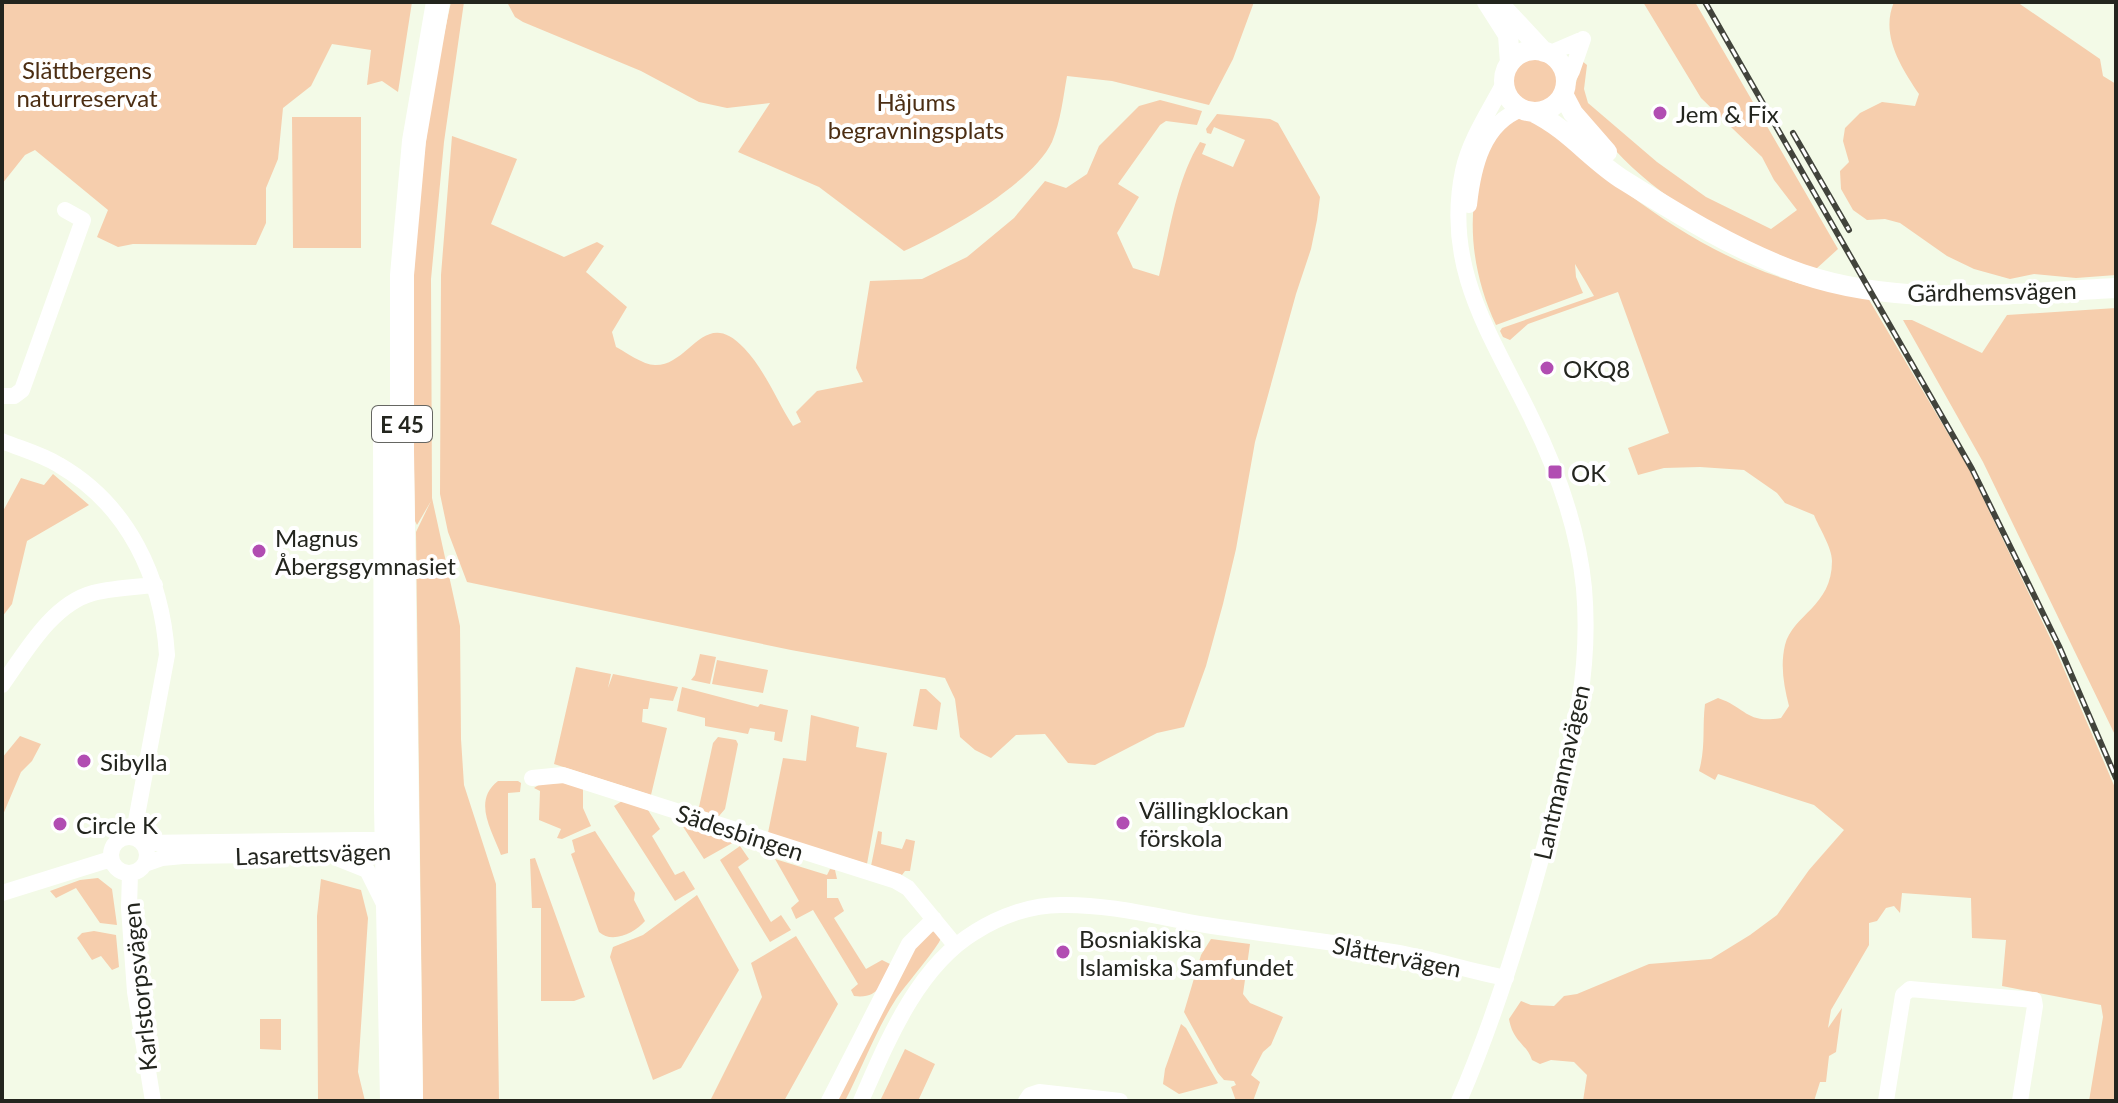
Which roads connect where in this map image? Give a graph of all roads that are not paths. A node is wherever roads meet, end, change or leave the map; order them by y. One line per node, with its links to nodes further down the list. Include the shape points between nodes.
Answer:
1 (423, 2): 19 (highway, E 45, via 400,140 388,276)
2 (438, 2): 22 (highway, E 45, via 416,125 402,275)
3 (1487, 2): 6 (main road, via 1508,35)
4 (1499, 2): 5 (main road)
5 (1546, 53): 6 (main road, via 1525,52); 8 (main road, via 1561,65); 8 (street, via 1583,39)
6 (1510, 63): 7 (main road)
7 (1504, 83): 9 (main road, via 1509,99); 12 (street, Lantmannavägen, via 1463,168 1458,243)
8 (1564, 88): 9 (main road, via 1547,110); 10 (main road, Gärdhemsvägen, via 1573,113 1594,139)
9 (1527, 111): 10 (main road, Gärdhemsvägen, via 1559,127 1622,180); 12 (street, Lantmannavägen, via 1501,119 1478,160)
10 (1650, 194): 13 (main road, Gärdhemsvägen, via 1748,252 1857,287 1923,295)
11 (65, 210): 14 (street, via 83,220 74,247 22,390)
12 (1464, 262): 30 (street, Lantmannavägen, via 1477,311 1563,491 1580,558 1586,624 1577,728)
13 (2116, 288)
14 (2, 396)
15 (2, 441): 16 (street, Karlstorpsvägen, via 57,463 91,488 133,536)
16 (155, 585): 17 (street, via 92,593 68,604); 20 (street, Karlstorpsvägen, via 167,655)
17 (2, 685)
18 (532, 778): 28 (street, Sädesbingen, via 563,775 896,881)
19 (386, 807): 21 (street); 22 (highway, E 45)
20 (138, 840): 21 (street, Lasarettsvägen); 24 (street, via 118,841); 25 (street, Karlstorpsvägen, via 147,854)
21 (357, 840): 22 (street, Lasarettsvägen)
22 (394, 848): 23 (street, Lasarettsvägen); 27 (highway, E 45); 33 (highway, E 45)
23 (320, 854): 25 (street, Lasarettsvägen, via 183,856); 27 (street, via 367,870)
24 (111, 859): 25 (street, Karlstorpsvägen, via 116,868); 26 (street)
25 (138, 868): 31 (street, Karlstorpsvägen, via 129,908 135,992)
26 (2, 893)
27 (388, 914): 32 (highway, E 45)
28 (934, 919): 29 (street, Sädesbingen); 34 (street, via 909,944)
29 (955, 945): 30 (street, Slåttervägen, via 1020,911 1086,906 1402,954); 35 (street, Slåttervägen, via 923,980)
30 (1506, 978): 39 (street, Lantmannavägen)
31 (153, 1101)
32 (392, 1101)
33 (411, 1101)
34 (829, 1101)
35 (861, 1101)
36 (1026, 1101): 37 (street, via 1039,1092)
37 (1103, 1101): 38 (street)
38 (1120, 1101)
39 (1459, 1101)
40 (1886, 1101): 41 (street, via 1906,991 2034,1000)
41 (2020, 1101)

